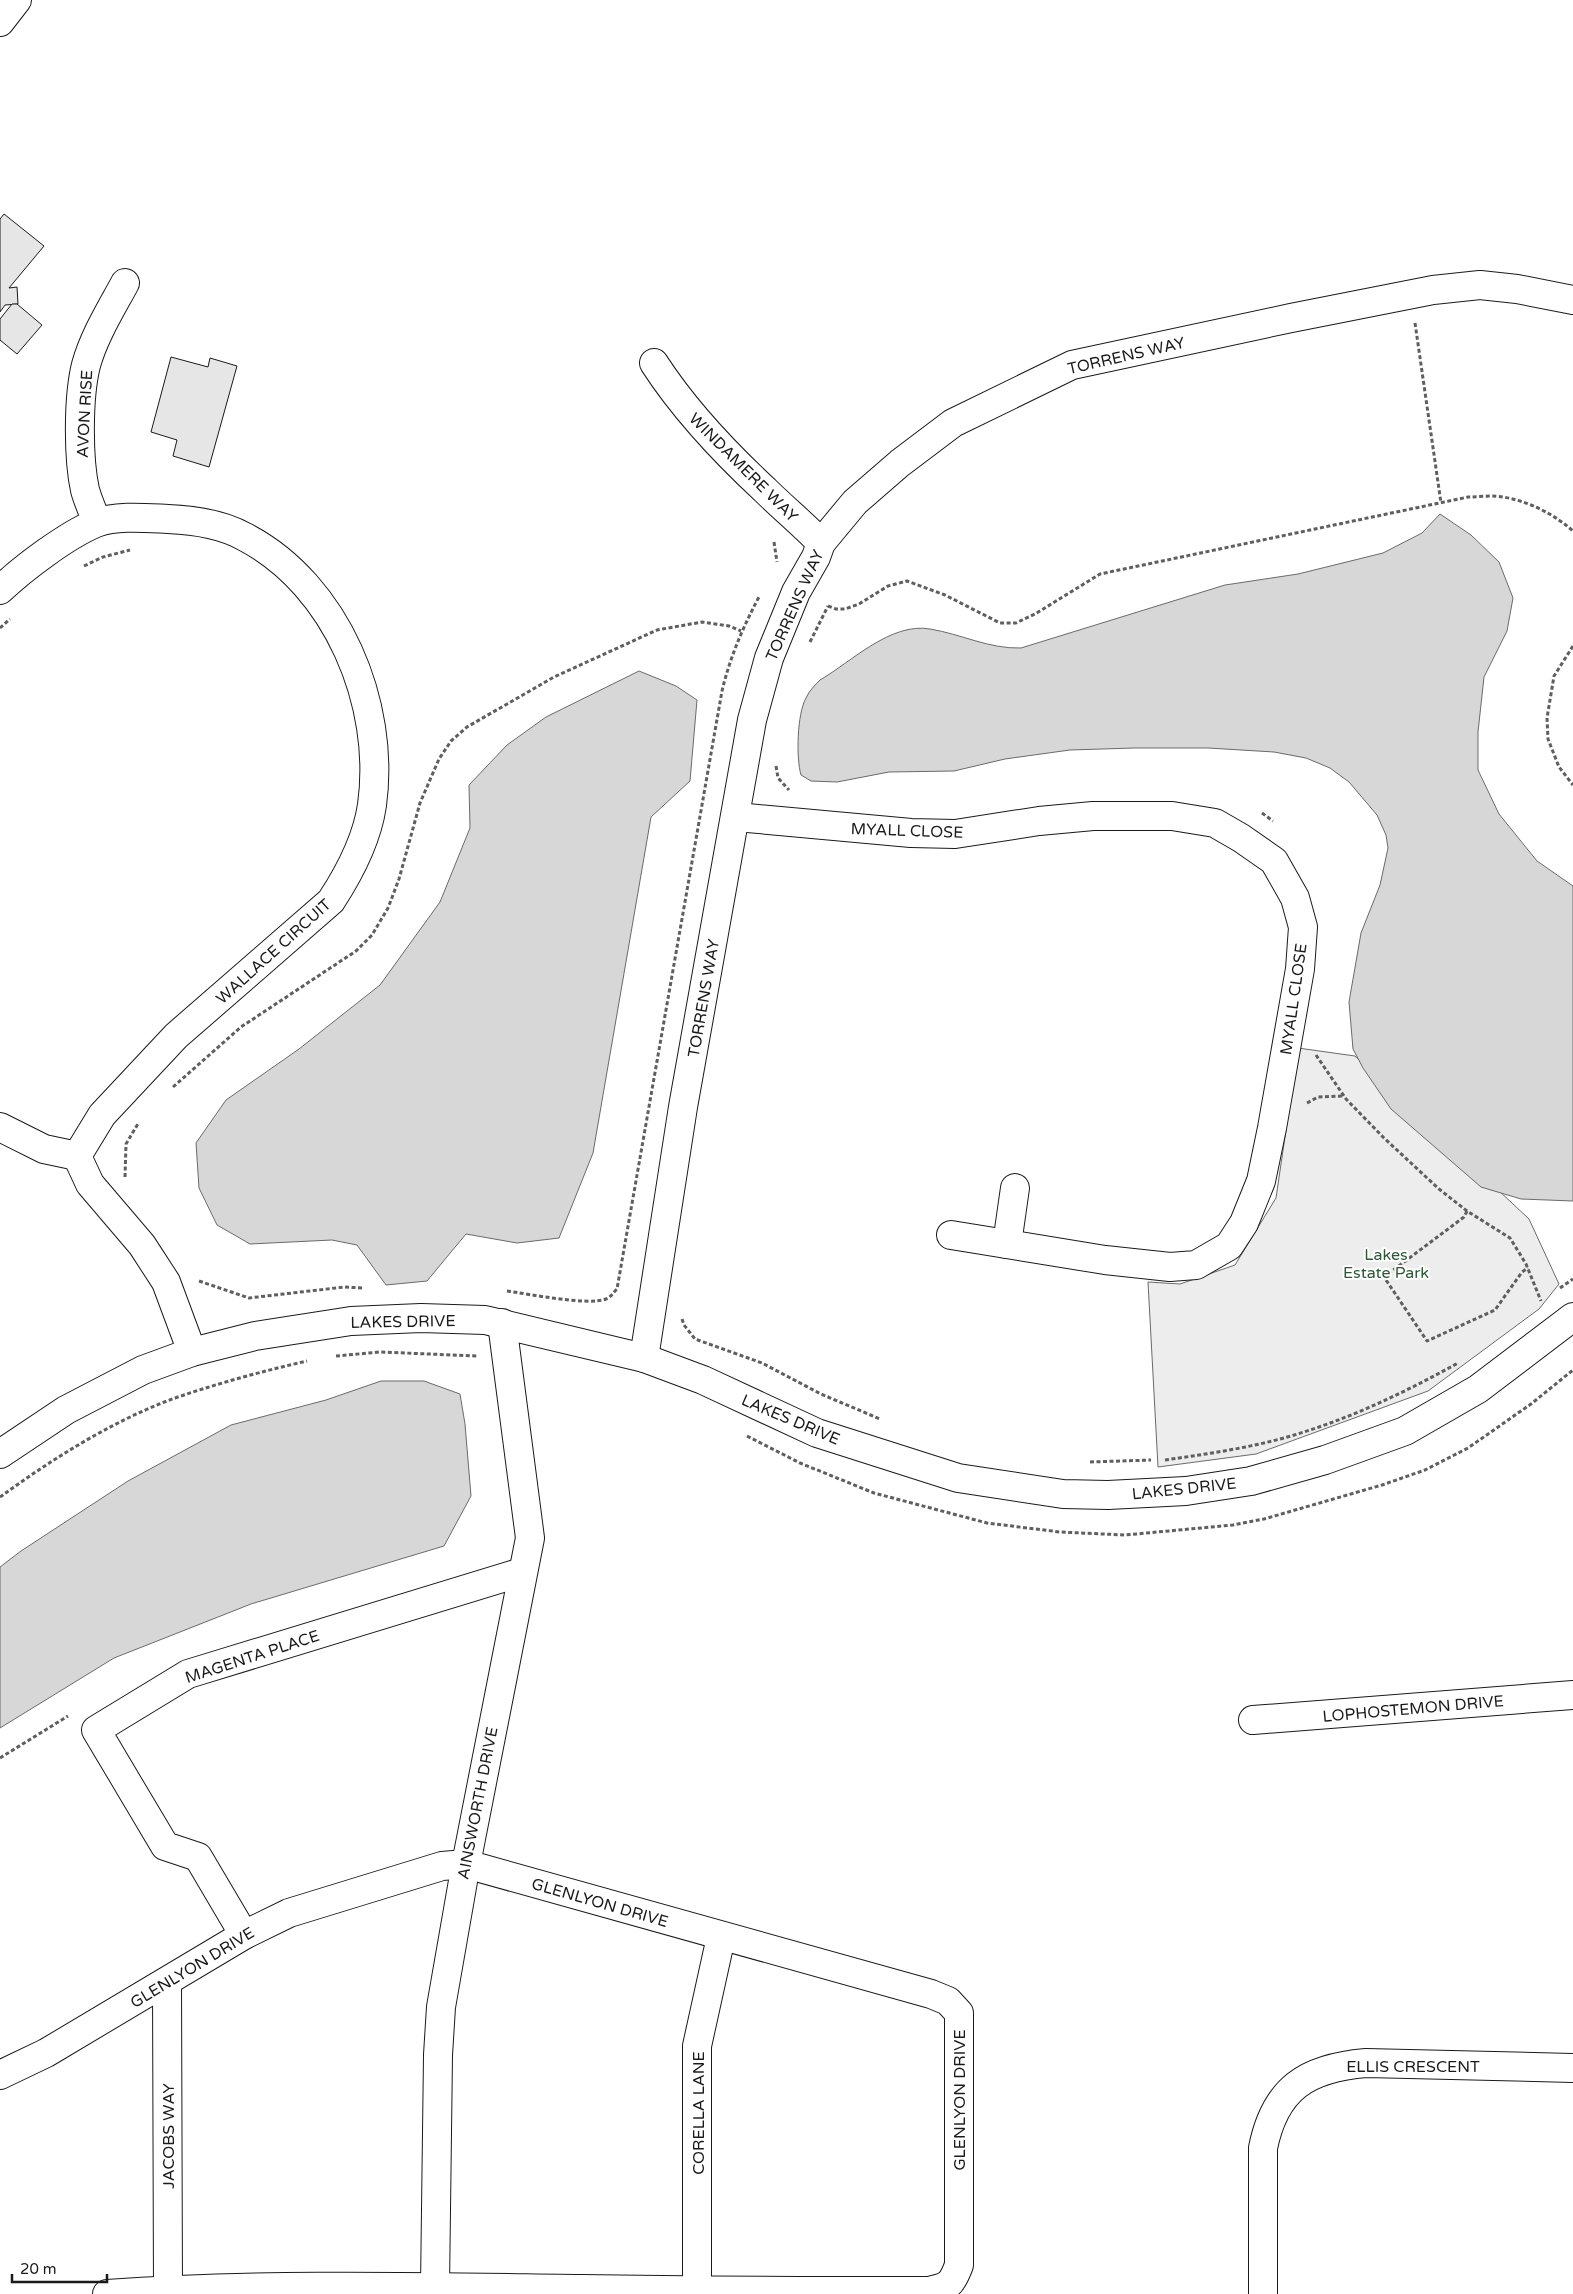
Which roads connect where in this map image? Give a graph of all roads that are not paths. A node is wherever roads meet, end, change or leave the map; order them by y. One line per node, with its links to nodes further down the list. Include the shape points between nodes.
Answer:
1 (17, 0): 2 (street)
2 (0, 22)
3 (125, 282): 6 (street, AVON RISE, via 86,366 81,464 85,492)
4 (1573, 300): 7 (street, TORRENS WAY, via 1480,285 1433,290 1072,365 953,423 855,502)
5 (654, 363): 7 (street, WINDAMERE WAY, via 680,402 727,454)
6 (97, 522): 8 (street, WALLACE CIRCUIT, via 52,549); 11 (street, WALLACE CIRCUIT, via 130,518 187,520 212,525 244,536 290,570 330,617 358,673 373,737 374,774 372,806 362,842 348,876 331,901 176,1036 102,1115)
7 (821, 543): 9 (street, TORRENS WAY, via 796,592 769,658 752,720)
8 (0, 590)
9 (736, 817): 14 (street, MYALL CLOSE, via 955,834 1093,816 1172,816 1214,823 1274,861 1295,898 1303,927 1300,968 1261,1181 1244,1223 1230,1246 1196,1265 1170,1267); 18 (street, TORRENS WAY, via 683,1107)
10 (0, 1127): 11 (street, via 44,1149)
11 (77, 1156): 17 (street, via 90,1184 142,1244 166,1282)
12 (1015, 1188): 14 (street)
13 (951, 1235): 14 (street, MYALL CLOSE)
14 (1007, 1244)
15 (1573, 1317): 18 (street, LAKES DRIVE, via 1478,1389 1405,1431 1326,1460 1251,1481 1146,1494 1063,1494 958,1478 817,1433 703,1380)
16 (502, 1324): 17 (street, LAKES DRIVE, via 485,1320 430,1318 351,1321 255,1336); 18 (street, LAKES DRIVE); 20 (street, AINSWORTH DRIVE, via 530,1538)
17 (192, 1352): 19 (street, LAKES DRIVE, via 143,1370 66,1410)
18 (644, 1358)
19 (0, 1454)
20 (522, 1572): 23 (street, AINSWORTH DRIVE); 24 (street, MAGENTA PLACE, via 188,1674 96,1730 165,1846 198,1857)
21 (1573, 1695): 22 (street, LOPHOSTEMON DRIVE)
22 (1253, 1720)
23 (466, 1864): 24 (street, GLENLYON DRIVE, via 442,1866 289,1913); 25 (street, GLENLYON DRIVE); 29 (street, AINSWORTH DRIVE, via 441,2008)
24 (244, 1934): 26 (street, GLENLYON DRIVE)
25 (721, 1937): 32 (street, CORELLA LANE, via 697,2046); 32 (street, GLENLYON DRIVE, via 931,1994 948,2001 958,2013 959,2265 953,2281 944,2288 929,2291)
26 (167, 1982): 28 (street, GLENLYON DRIVE, via 46,2053); 30 (street, JACOBS WAY)
27 (1573, 2068): 34 (street, ELLIS CRESCENT, via 1366,2063 1325,2070 1296,2085 1278,2104 1266,2132)
28 (0, 2075)
29 (436, 2287): 31 (street, GLENLYON DRIVE); 32 (street, GLENLYON DRIVE)
30 (168, 2290): 31 (street, GLENLYON DRIVE); 33 (street, GLENLYON DRIVE)
31 (209, 2291)
32 (697, 2291)
33 (108, 2294)
34 (1262, 2294)

